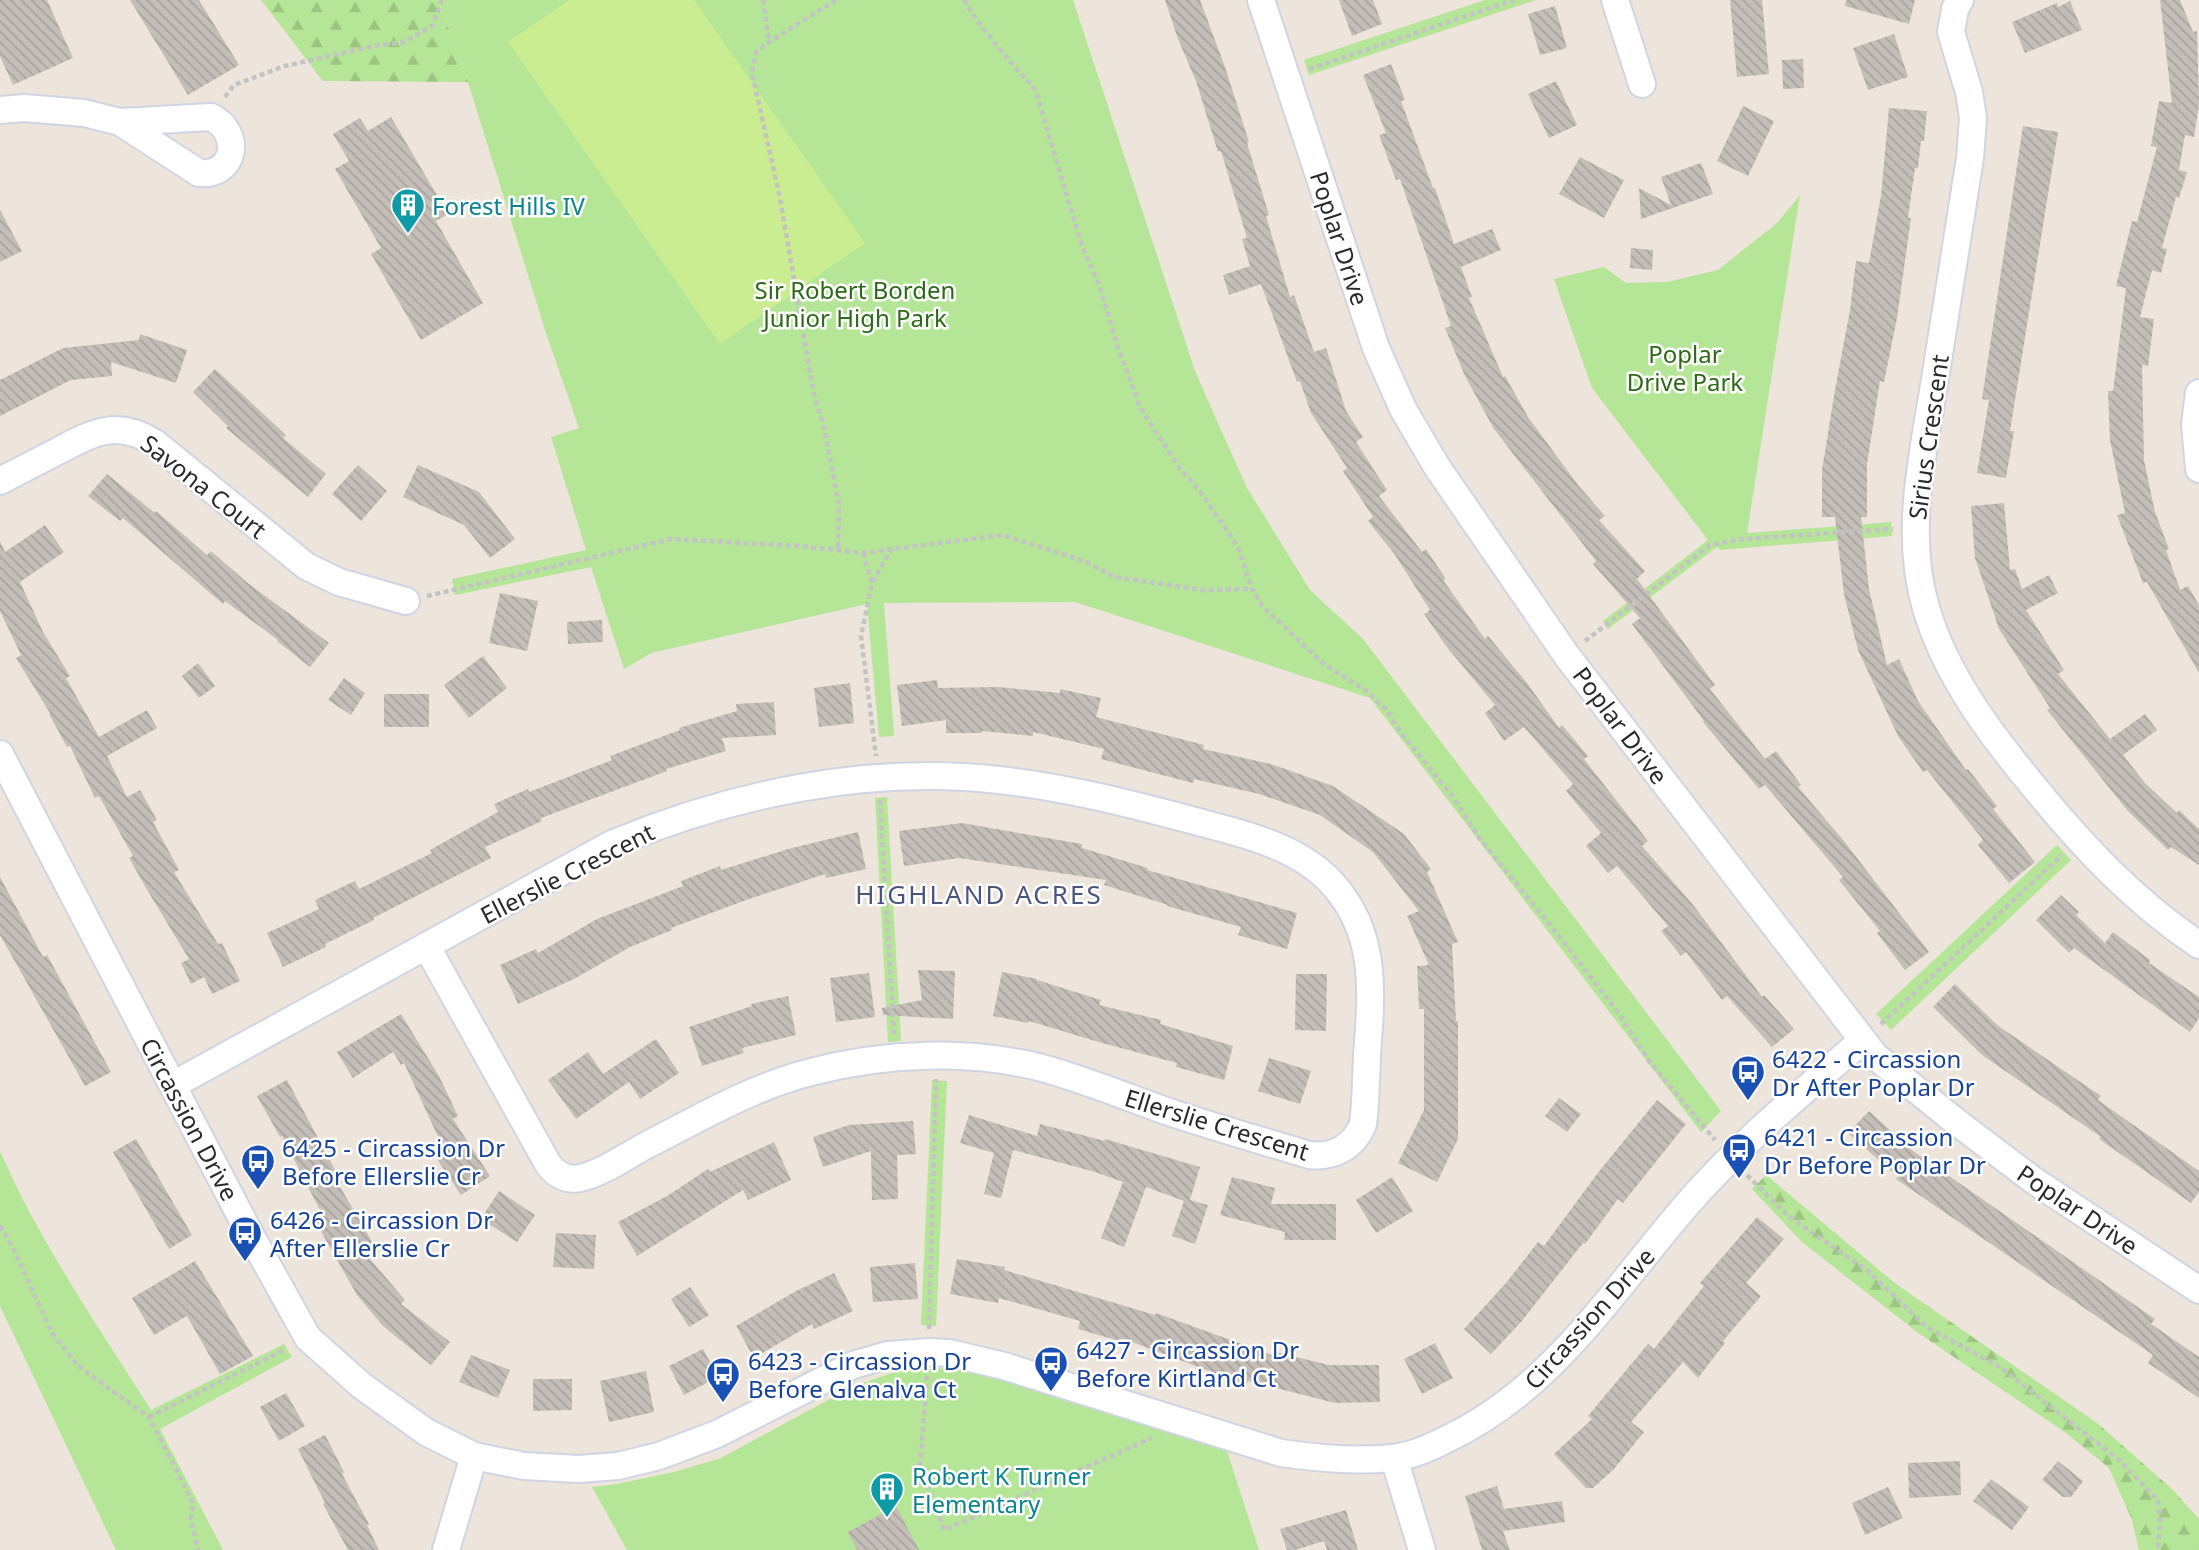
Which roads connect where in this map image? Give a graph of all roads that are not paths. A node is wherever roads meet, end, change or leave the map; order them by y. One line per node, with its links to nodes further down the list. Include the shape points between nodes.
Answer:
1 (1261, 0): 14 (street, Poplar Drive, via 1376,348 1403,409 1437,467 1567,656)
2 (1615, 0): 4 (street)
3 (1960, 0): 12 (street, Sirius Crescent, via 1951,32 1973,118 1916,500 1918,577 1926,610 1947,661 1993,738 2078,840 2163,921)
4 (1642, 84)
5 (0, 110): 6 (street, via 84,113)
6 (120, 122): 6 (street, via 211,117 229,131 230,152 219,169 208,173 191,169)
7 (2199, 393): 8 (street, via 2195,424)
8 (2199, 469)
9 (0, 481): 10 (street, Savona Court, via 91,434 114,429 134,432 155,443 306,566 339,582)
10 (406, 601)
11 (0, 754): 15 (street, Circassion Drive)
12 (2199, 945)
13 (427, 947): 13 (street, Ellerslie Crescent, via 548,1164 555,1173 569,1178 606,1167 731,1101 787,1079 895,1058 990,1060 1042,1069 1308,1155 1331,1154 1351,1142 1363,1124 1371,988 1366,946 1343,895 1322,872 1290,851 1139,805 1079,793 965,777 879,778 706,809 612,844); 15 (street, Ellerslie Crescent)
14 (1862, 1041): 16 (street, Poplar Drive, via 2033,1180); 18 (street, Circassion Drive, via 1730,1157 1601,1311 1530,1386 1468,1429)
15 (173, 1084): 17 (street, Circassion Drive, via 308,1338 396,1412)
16 (2199, 1290)
17 (474, 1456): 18 (street, Circassion Drive, via 524,1466 618,1466 717,1434 853,1365 888,1355 929,1352 1004,1366 1281,1453 1339,1460); 19 (street)
18 (1394, 1458): 20 (street)
19 (446, 1550)
20 (1422, 1550)

